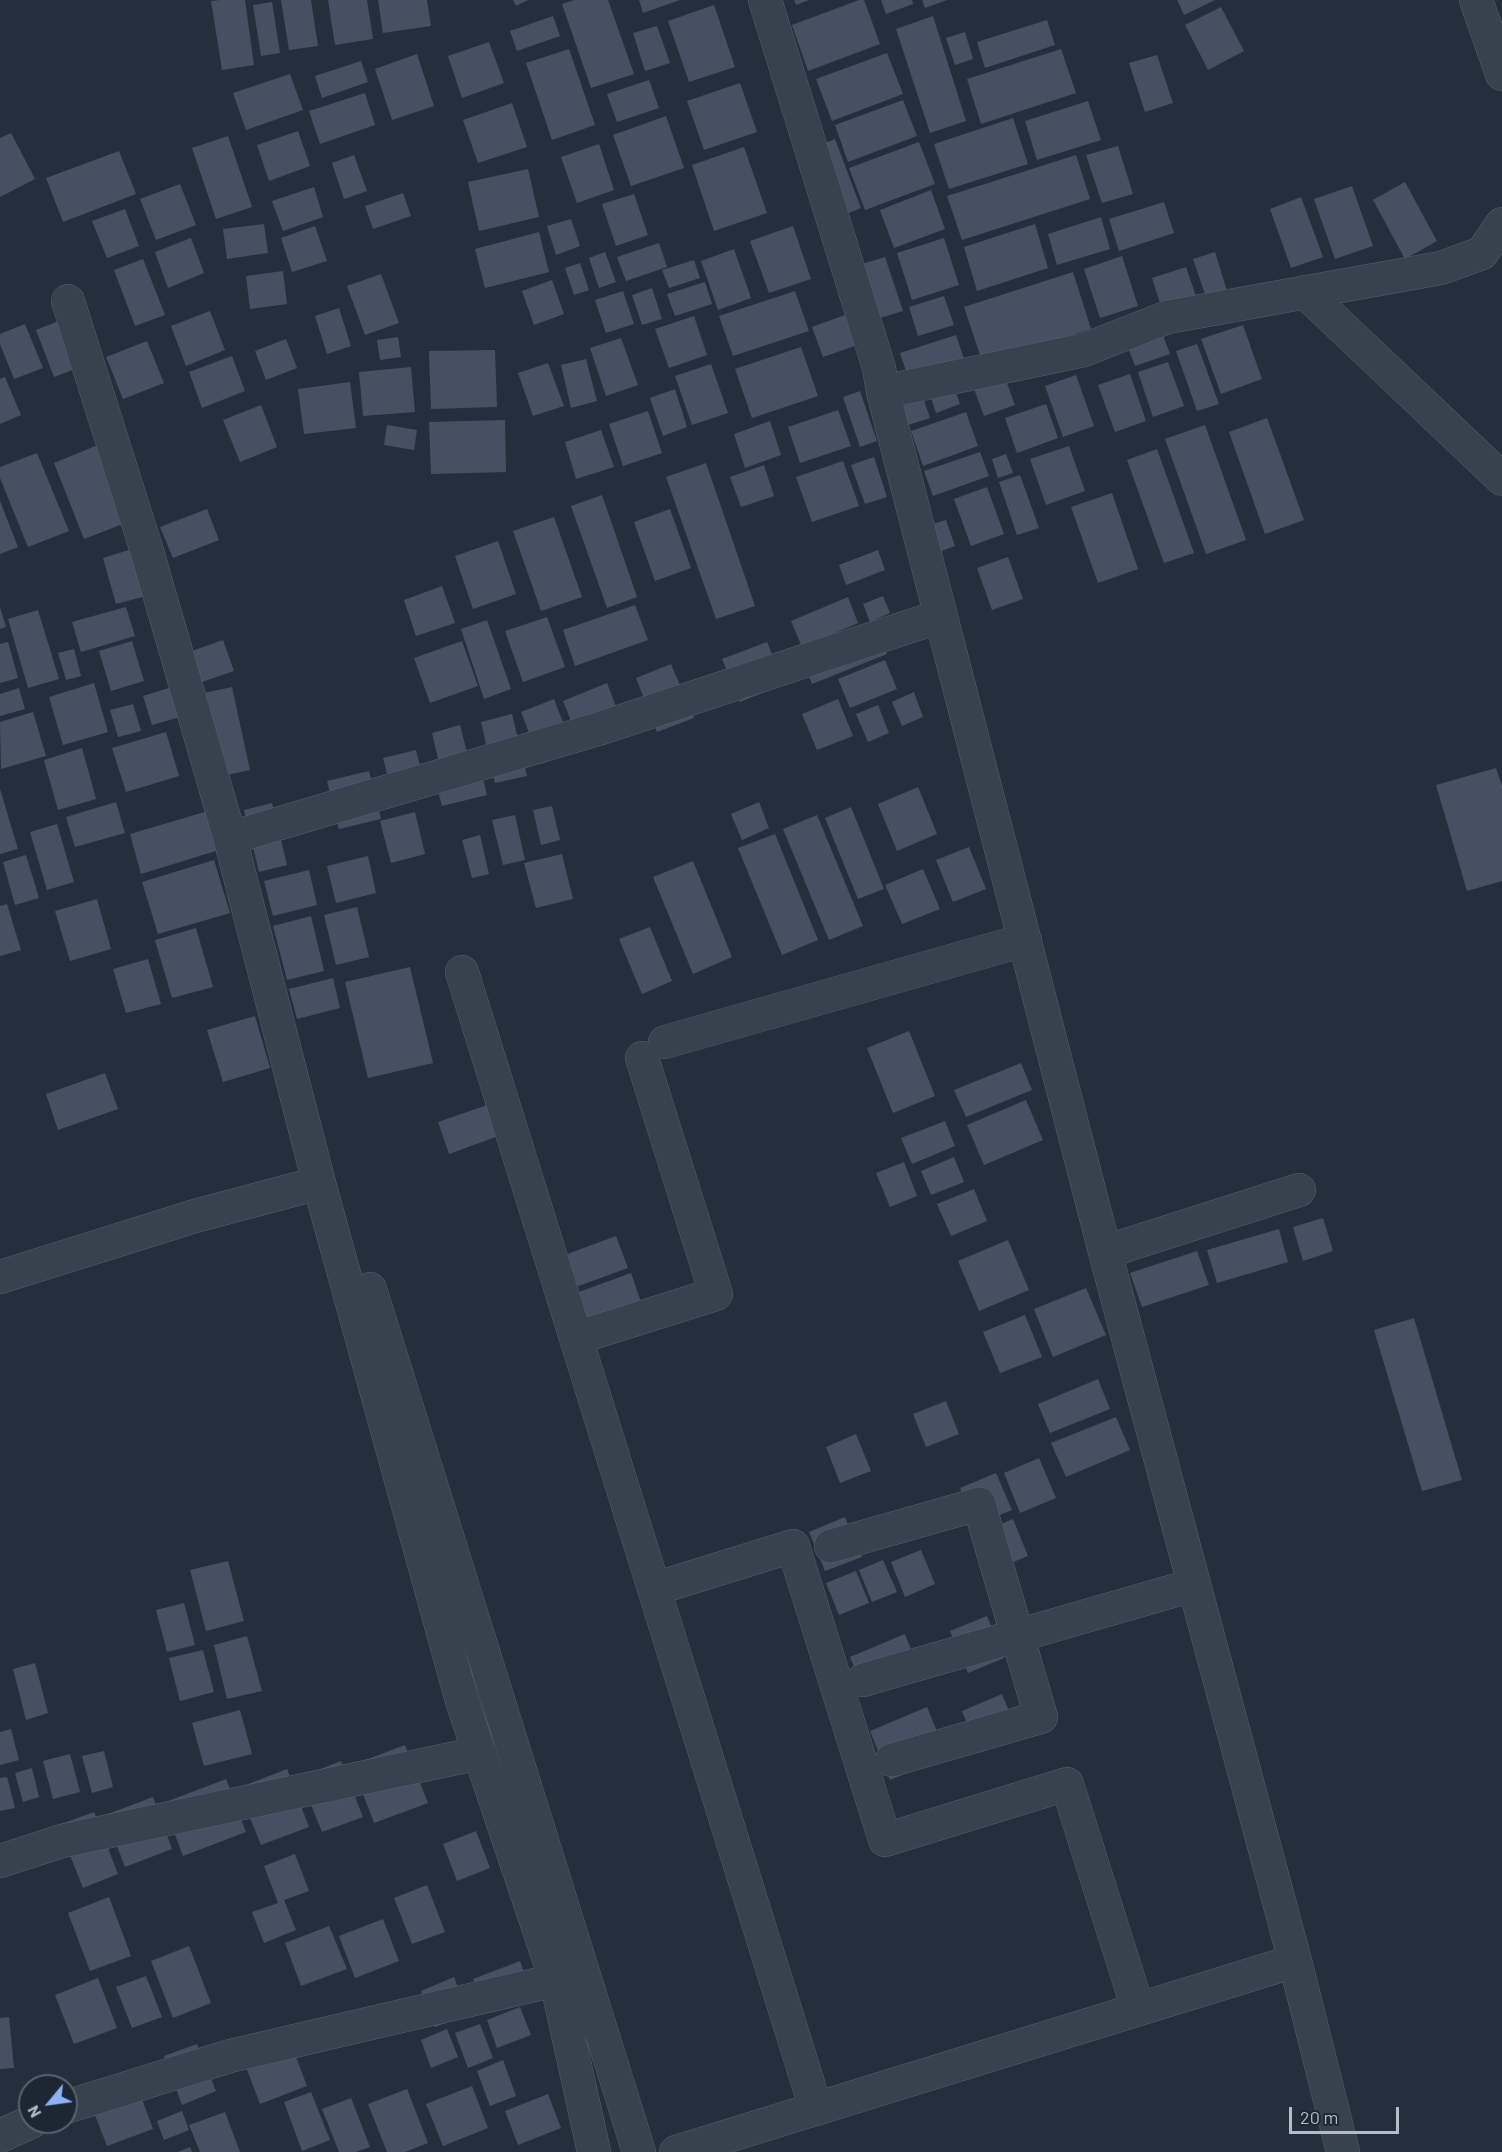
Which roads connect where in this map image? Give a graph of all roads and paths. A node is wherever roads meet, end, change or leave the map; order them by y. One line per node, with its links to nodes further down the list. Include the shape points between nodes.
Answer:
1 (765, 0): 7 (street, via 879,368)
2 (1476, 0): 3 (street)
3 (1502, 74)
4 (1502, 224): 5 (street, via 1482,254 1442,268)
5 (1305, 292): 7 (street, via 1168,317 1083,350); 8 (street)
6 (68, 301): 10 (street, via 146,548)
7 (883, 392): 9 (street)
8 (1502, 479)
9 (941, 616): 10 (street, via 598,729); 11 (street)
10 (230, 838): 13 (street)
11 (1025, 940): 15 (street); 18 (street, via 654,1050 716,1294)
12 (462, 972): 18 (street)
13 (319, 1183): 17 (street, via 195,1216); 24 (street, via 462,1701)
14 (1299, 1190): 15 (street)
15 (1105, 1252): 20 (street)
16 (364, 1268): 37 (street)
17 (0, 1277)
18 (576, 1338): 21 (street)
19 (831, 1546): 22 (street, via 979,1504)
20 (1194, 1585): 22 (street); 27 (street)
21 (654, 1589): 29 (street, via 793,1546 885,1840 1067,1784); 31 (street)
22 (1017, 1636): 23 (street); 25 (street, via 1041,1717)
23 (863, 1680)
24 (480, 1753): 26 (street, via 62,1841); 28 (street)
25 (892, 1760)
26 (0, 1861)
27 (1295, 1961): 29 (street); 39 (street)
28 (556, 1980): 30 (street, via 230,2056); 36 (street)
29 (1138, 2009): 31 (street)
30 (78, 2103)
31 (816, 2109): 38 (street)
32 (18, 2128): 33 (street)
33 (0, 2136)
34 (0, 2142): 35 (street)
35 (2, 2152)
36 (594, 2152)
37 (639, 2152)
38 (676, 2152)
39 (1343, 2152)

